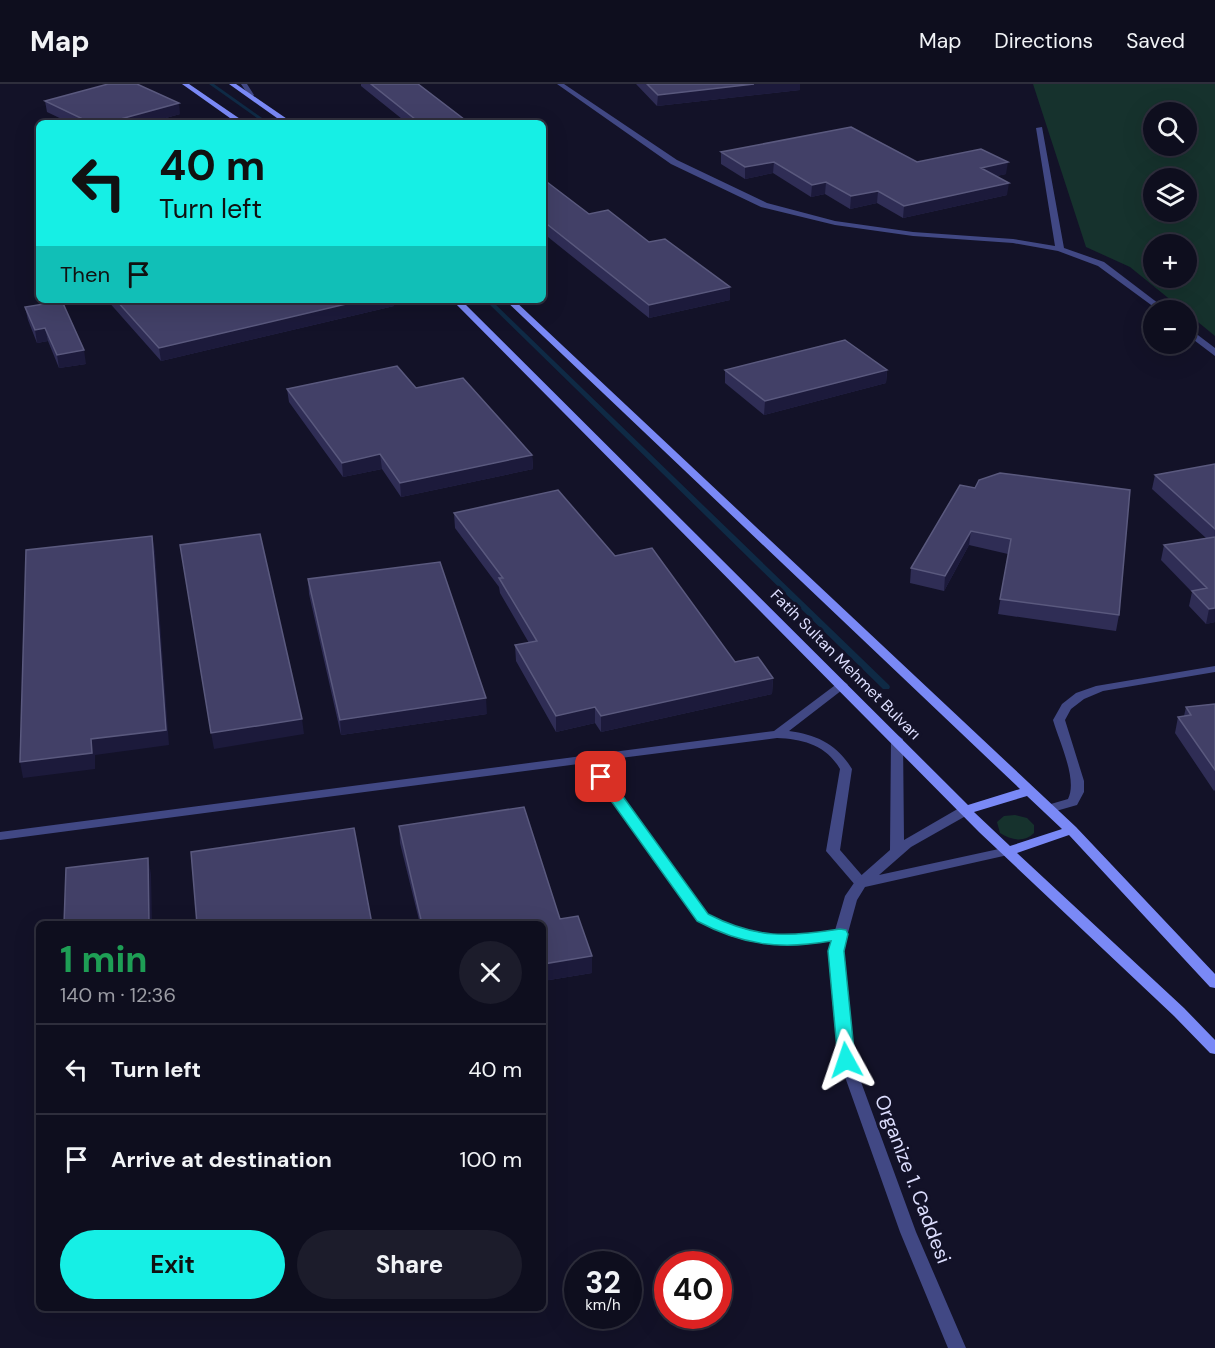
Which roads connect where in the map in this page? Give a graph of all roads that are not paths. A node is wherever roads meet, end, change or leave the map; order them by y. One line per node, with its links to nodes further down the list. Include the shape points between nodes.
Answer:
1 (185, 84): 6 (main road)
2 (232, 84): 5 (main road)
3 (244, 84): 5 (street)
4 (560, 84): 9 (street, via 674,162 764,205 835,223)
5 (251, 95): 7 (main road)
6 (238, 120)
7 (285, 120)
8 (1040, 128): 9 (street)
9 (1060, 249): 10 (street, via 1101,264)
10 (1150, 300)
11 (459, 303): 16 (main road, Fatih Sultan Mehmet Bulvarı)
12 (512, 303): 20 (main road, Fatih Sultan Mehmet Bulvarı)
13 (1197, 339): 14 (street)
14 (1215, 353)
15 (1215, 669): 21 (street, via 1100,688 1066,707 1059,720 1078,792 1073,802)
16 (842, 685): 17 (street); 18 (main road, Fatih Sultan Mehmet Bulvarı)
17 (777, 734): 19 (street); 27 (street, via 817,741 842,761 846,769 833,851)
18 (897, 739): 22 (main road, Fatih Sultan Mehmet Bulvarı); 25 (street)
19 (589, 759): 24 (street); 28 (street, via 702,918 728,931 763,940 805,940)
20 (1029, 791): 21 (main road, Fatih Sultan Mehmet Bulvarı); 22 (main road)
21 (1049, 809): 23 (main road, Fatih Sultan Mehmet Bulvarı)
22 (966, 810): 25 (street); 26 (main road, Fatih Sultan Mehmet Bulvarı)
23 (1071, 830): 26 (main road); 29 (main road, Fatih Sultan Mehmet Bulvarı)
24 (0, 836)
25 (897, 851): 27 (street)
26 (1008, 851): 27 (street); 30 (main road, Fatih Sultan Mehmet Bulvarı)
27 (861, 883): 28 (street, Organize 1. Caddesi, via 850,899)
28 (840, 934): 31 (street, Organize 1. Caddesi, via 836,951 846,1060 908,1232)
29 (1215, 983)
30 (1215, 1049)
31 (957, 1348)

